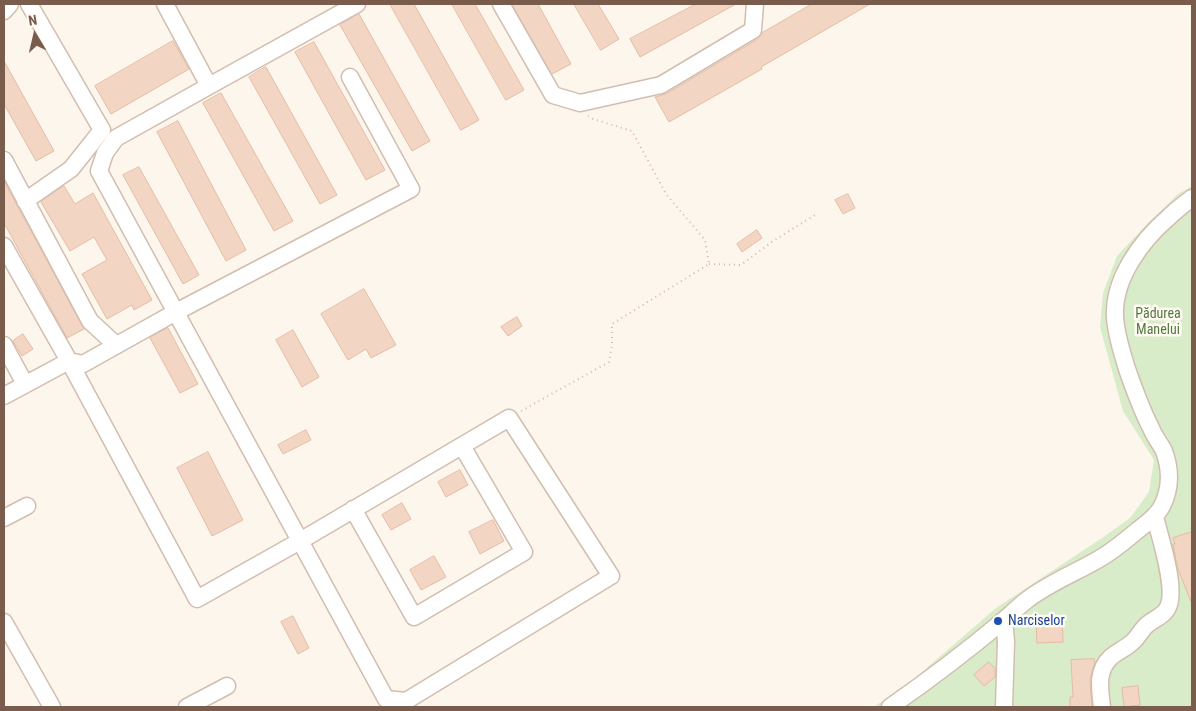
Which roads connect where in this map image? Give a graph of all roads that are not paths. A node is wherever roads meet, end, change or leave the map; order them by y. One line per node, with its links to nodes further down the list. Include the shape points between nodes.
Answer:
1 (10, 4): 7 (street)
2 (29, 4): 12 (street, via 102,130 71,170)
3 (165, 4): 9 (street)
4 (357, 4): 9 (street)
5 (501, 4): 6 (street, via 553,95 580,103 661,85 753,30)
6 (755, 4)
7 (4, 11)
8 (350, 77): 14 (street, via 411,189)
9 (209, 86): 14 (street, via 116,138 105,153 99,171)
10 (4, 160): 12 (street)
11 (1192, 198): 23 (street, via 1168,217 1143,244 1119,286 1117,297 1116,332 1122,354 1141,408 1169,468 1167,493)
12 (25, 201): 16 (street, via 90,321)
13 (4, 246): 17 (street)
14 (176, 312): 16 (street); 25 (street)
15 (4, 345): 18 (street)
16 (116, 345): 17 (street, via 83,364)
17 (68, 361): 18 (street); 25 (street, via 197,599)
18 (26, 384): 19 (street)
19 (4, 396)
20 (462, 446): 22 (street); 22 (street, via 524,552 414,617); 25 (street, via 508,418 610,576 406,701 386,699)
21 (27, 506): 24 (street)
22 (353, 509): 25 (street)
23 (1155, 517): 26 (street, via 1113,550 1026,600); 33 (street, via 1170,586 1168,608 1105,665 1100,674)
24 (4, 518)
25 (300, 541)
26 (1004, 620): 31 (street); 32 (street)
27 (4, 622): 29 (street)
28 (227, 686): 30 (street)
29 (52, 707)
30 (187, 707)
31 (890, 707)
32 (1004, 707)
33 (1102, 707)

